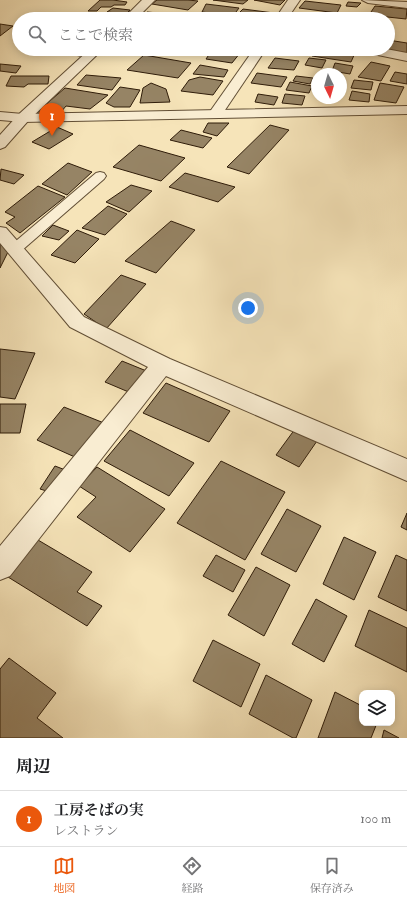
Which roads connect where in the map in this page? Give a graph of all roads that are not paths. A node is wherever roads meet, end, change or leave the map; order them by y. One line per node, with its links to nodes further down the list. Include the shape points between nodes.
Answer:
1 (149, 0): 5 (street)
2 (294, 0): 6 (street)
3 (368, 0): 4 (street)
4 (407, 5)
5 (136, 12)
6 (286, 12)
7 (395, 55): 10 (street)
8 (89, 56): 14 (street)
9 (255, 56): 12 (street)
10 (407, 57)
11 (407, 110): 12 (street)
12 (216, 113): 14 (street)
13 (0, 116): 14 (street)
14 (23, 118): 15 (street)
15 (0, 144)
16 (100, 176): 18 (lane)
17 (0, 232): 18 (street)
18 (15, 249): 19 (street, via 76,322)
19 (162, 365): 20 (street); 21 (street)
20 (407, 470)
21 (0, 567)

